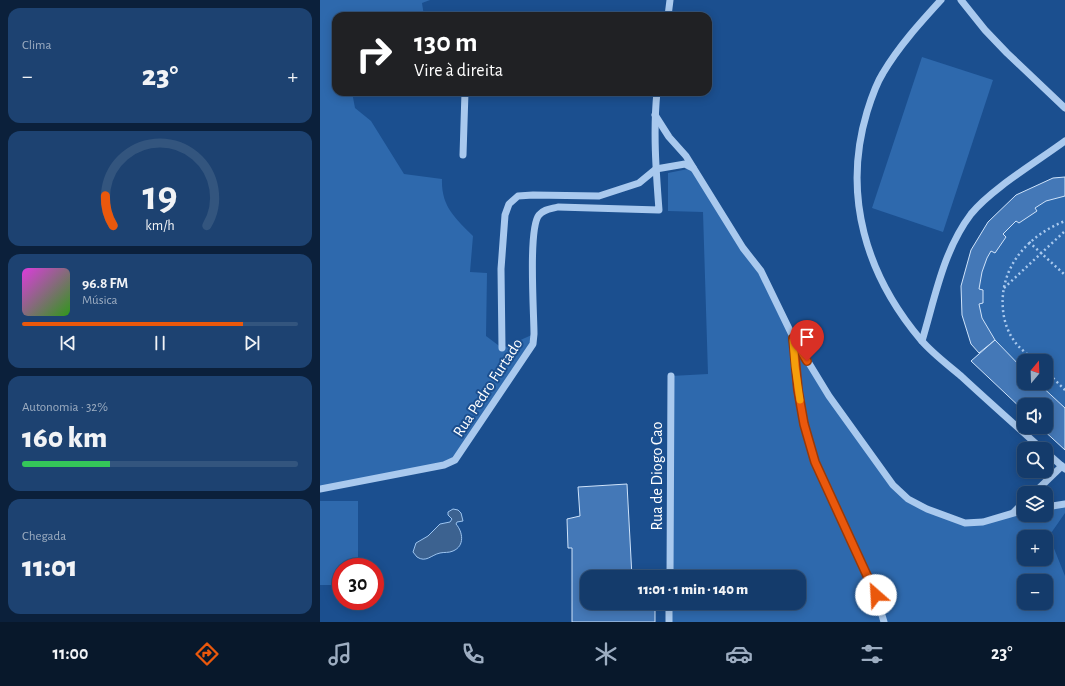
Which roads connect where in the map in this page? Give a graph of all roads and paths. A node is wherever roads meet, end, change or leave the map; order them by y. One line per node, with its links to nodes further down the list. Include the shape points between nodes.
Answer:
1 (670, 0): 4 (street)
2 (941, 0): 20 (street, via 898,49 882,74 862,129 857,170 858,205 863,233 872,260 898,311)
3 (961, 0): 7 (street, via 1001,48)
4 (668, 12)
5 (465, 96): 10 (street)
6 (657, 96): 8 (street)
7 (1065, 108)
8 (655, 114): 11 (street); 12 (street)
9 (1065, 141): 20 (street, via 992,194 972,213 955,240 943,269)
10 (463, 155)
11 (693, 168): 12 (street, via 685,164); 19 (street, via 743,248 761,271)
12 (656, 169): 21 (street, via 640,183 599,196 518,196 509,204 505,215 501,268); 30 (street, Rua Pedro Furtado, via 659,210 558,207 546,210 538,216 533,238 532,344 455,460 444,465)
13 (1065, 222): 15 (path, via 1052,226)
14 (1065, 231): 16 (path)
15 (1029, 242): 16 (path); 18 (path, via 1012,263)
16 (1042, 253): 17 (path); 18 (path)
17 (1065, 275)
18 (1004, 289): 22 (path, via 1004,317 1008,330 1015,342)
19 (793, 338): 35 (street, via 828,396 893,485 908,499 965,523 983,522); 39 (street, via 804,424 815,462 876,595)
20 (922, 341): 26 (street)
21 (502, 348)
22 (1028, 354)
23 (671, 376): 36 (street, Rua de Diogo Cao)
24 (1053, 378): 25 (path)
25 (1065, 390)
26 (1034, 442)
27 (1053, 459): 28 (street)
28 (1063, 468): 29 (street)
29 (1042, 486)
30 (320, 489)
31 (1065, 504): 32 (street)
32 (1053, 506)
33 (1017, 508): 35 (street)
34 (1017, 511): 35 (street)
35 (1013, 512)
36 (670, 570)
37 (669, 610): 38 (street)
38 (669, 622)
39 (884, 622)

